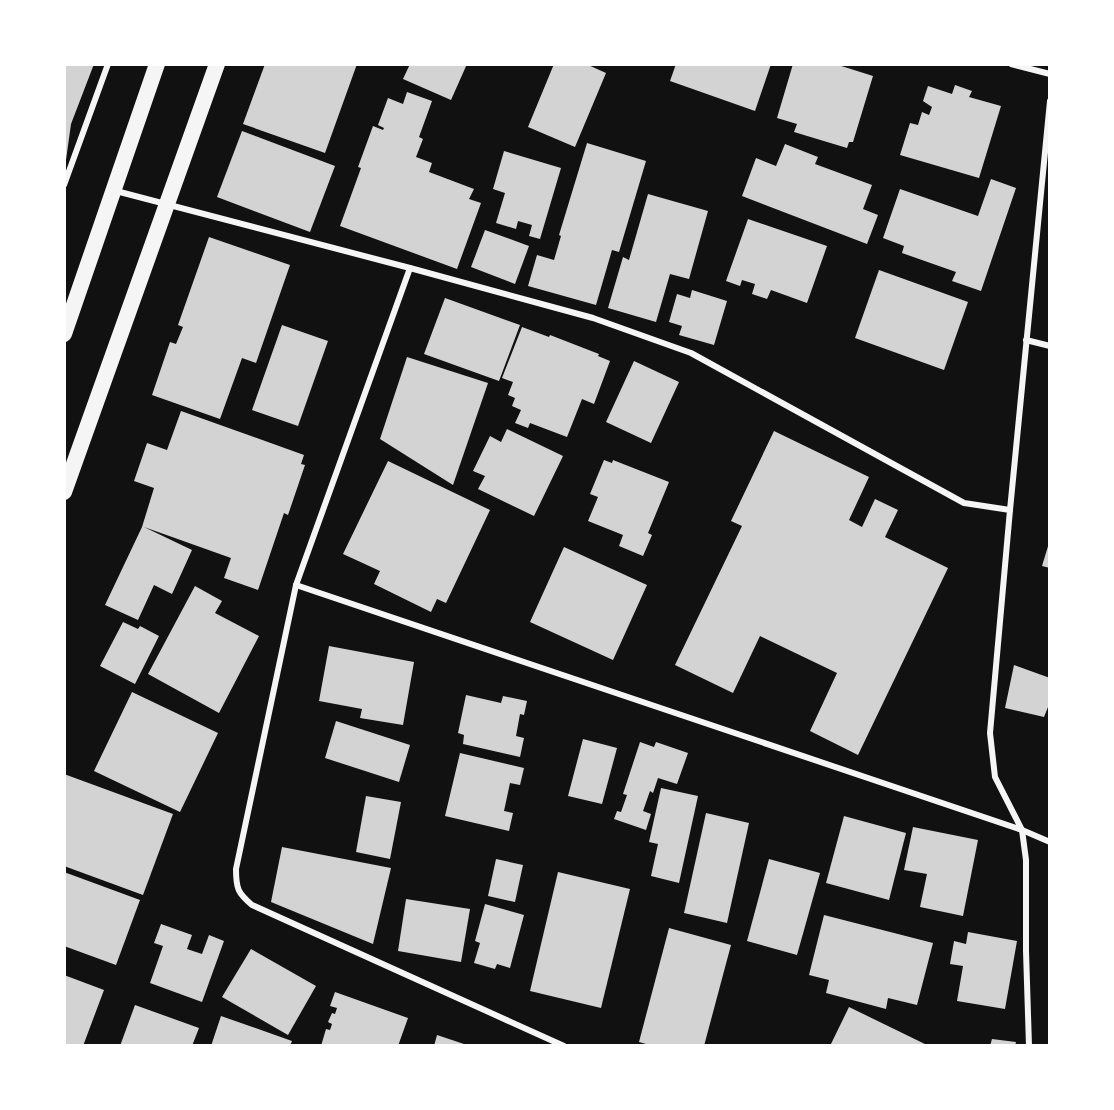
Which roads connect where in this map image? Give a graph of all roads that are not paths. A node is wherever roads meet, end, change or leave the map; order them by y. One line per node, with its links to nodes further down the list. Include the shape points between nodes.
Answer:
1 (108, 64): 7 (street)
2 (157, 64): 8 (highway)
3 (217, 64): 9 (highway)
4 (1011, 64): 5 (street)
5 (1050, 74)
6 (1050, 101): 12 (street)
7 (65, 181)
8 (114, 191): 9 (street); 11 (highway)
9 (166, 205): 10 (street); 14 (highway)
10 (410, 268): 15 (street, via 592,318 691,353 964,502); 16 (street)
11 (64, 334)
12 (1026, 340): 13 (street); 15 (street)
13 (1050, 346)
14 (64, 492)
15 (1010, 510): 17 (street, via 990,733 995,777)
16 (296, 585): 17 (street); 19 (street, via 237,869 239,894 252,905)
17 (1022, 830): 18 (street); 20 (street, via 1026,860)
18 (1050, 842)
19 (564, 1046)
20 (1029, 1046)

